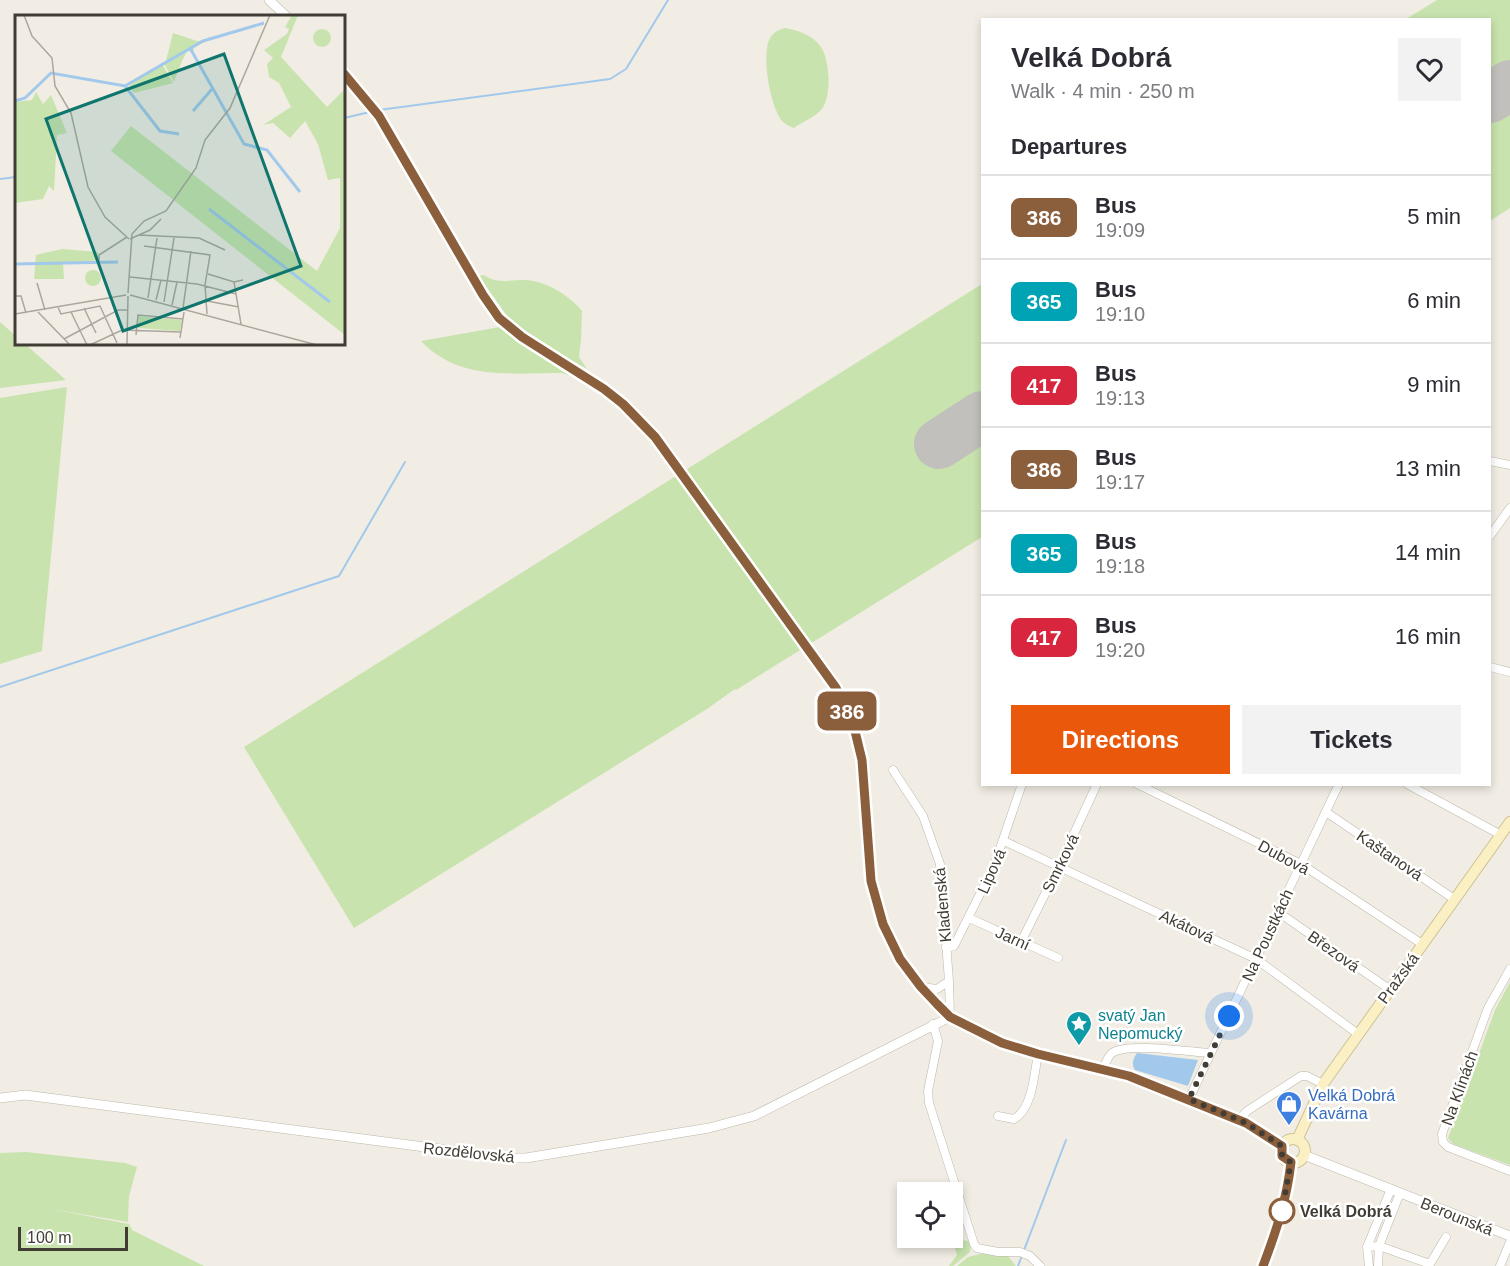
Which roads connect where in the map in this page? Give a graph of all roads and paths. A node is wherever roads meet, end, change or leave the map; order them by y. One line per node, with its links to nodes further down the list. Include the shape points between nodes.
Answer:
1 (269, 0): 2 (street)
2 (285, 15)
3 (345, 75): 32 (street, via 379,116 499,318 604,389 655,437 836,688 853,723 862,760 871,881 883,924 900,959)
4 (1491, 461): 5 (street)
5 (1510, 465)
6 (1510, 508): 7 (street)
7 (1491, 535)
8 (1491, 667): 9 (street)
9 (1510, 670)
10 (893, 770): 27 (street, Kladenská, via 923,816 940,864)
11 (1021, 786): 19 (street, Lipová)
12 (1096, 786): 21 (street, Smrková)
13 (1141, 786): 20 (street, Dubová)
14 (1338, 786): 16 (street, Na Poustkách)
15 (1411, 786): 18 (street)
16 (1326, 812): 20 (street, Na Poustkách); 22 (street, Kaštanová)
17 (1510, 823): 18 (main road, Pražská)
18 (1501, 835): 22 (main road, Pražská)
19 (1004, 841): 21 (street, Akátová); 24 (street, Lipová)
20 (1301, 864): 23 (street, Na Poustkách); 26 (street, Dubová)
21 (1059, 866): 25 (street, Smrková); 29 (street, Akátová)
22 (1455, 899): 26 (main road, Pražská)
23 (1278, 912): 29 (street, Na Poustkách); 33 (street, Březová)
24 (969, 918): 25 (street, Jarní); 27 (street, Lipová, via 954,946)
25 (1021, 942): 28 (street, Jarní)
26 (1422, 944): 33 (main road, Pražská)
27 (946, 948): 31 (street, Kladenská)
28 (1058, 958)
29 (1256, 959): 36 (street, Akátová); 37 (street, Na Poustkách)
30 (1510, 969): 49 (street, Na Klínách, via 1488,1008 1442,1134 1448,1147)
31 (949, 981): 32 (street, via 937,989); 34 (street, Kladenská)
32 (921, 987): 34 (street)
33 (1389, 990): 36 (main road, Pražská)
34 (950, 1017): 35 (street, Rozdělovská); 38 (street, via 1002,1043)
35 (933, 1024): 41 (street, Rozdělovská, via 754,1116 709,1128 525,1158 24,1095); 56 (street, via 938,1041 929,1103 974,1244 987,1251 1020,1252)
36 (1358, 1034): 40 (main road, Pražská)
37 (1211, 1053): 39 (street, via 1134,1047 1110,1054); 42 (street, Na Poustkách)
38 (1038, 1054): 39 (street); 43 (street, via 1022,1113 1014,1119)
39 (1102, 1070): 42 (street)
40 (1323, 1084): 44 (street, via 1301,1076); 45 (main road, Pražská)
41 (0, 1098)
42 (1189, 1099): 44 (street)
43 (998, 1116)
44 (1239, 1120): 46 (street)
45 (1297, 1140): 46 (main road); 47 (main road)
46 (1282, 1146): 48 (main road, via 1282,1156)
47 (1304, 1155): 48 (main road); 50 (street, Berounská)
48 (1291, 1162): 57 (main road, via 1286,1200)
49 (1510, 1171)
50 (1393, 1193): 51 (street, Berounská); 54 (street); 55 (street)
51 (1510, 1236)
52 (1446, 1237): 54 (street, via 1430,1264)
53 (1510, 1242): 60 (street)
54 (1379, 1246): 55 (street); 59 (street)
55 (1367, 1247): 58 (street)
56 (1040, 1266)
57 (1263, 1266)
58 (1369, 1266)
59 (1378, 1266)
60 (1500, 1266)

